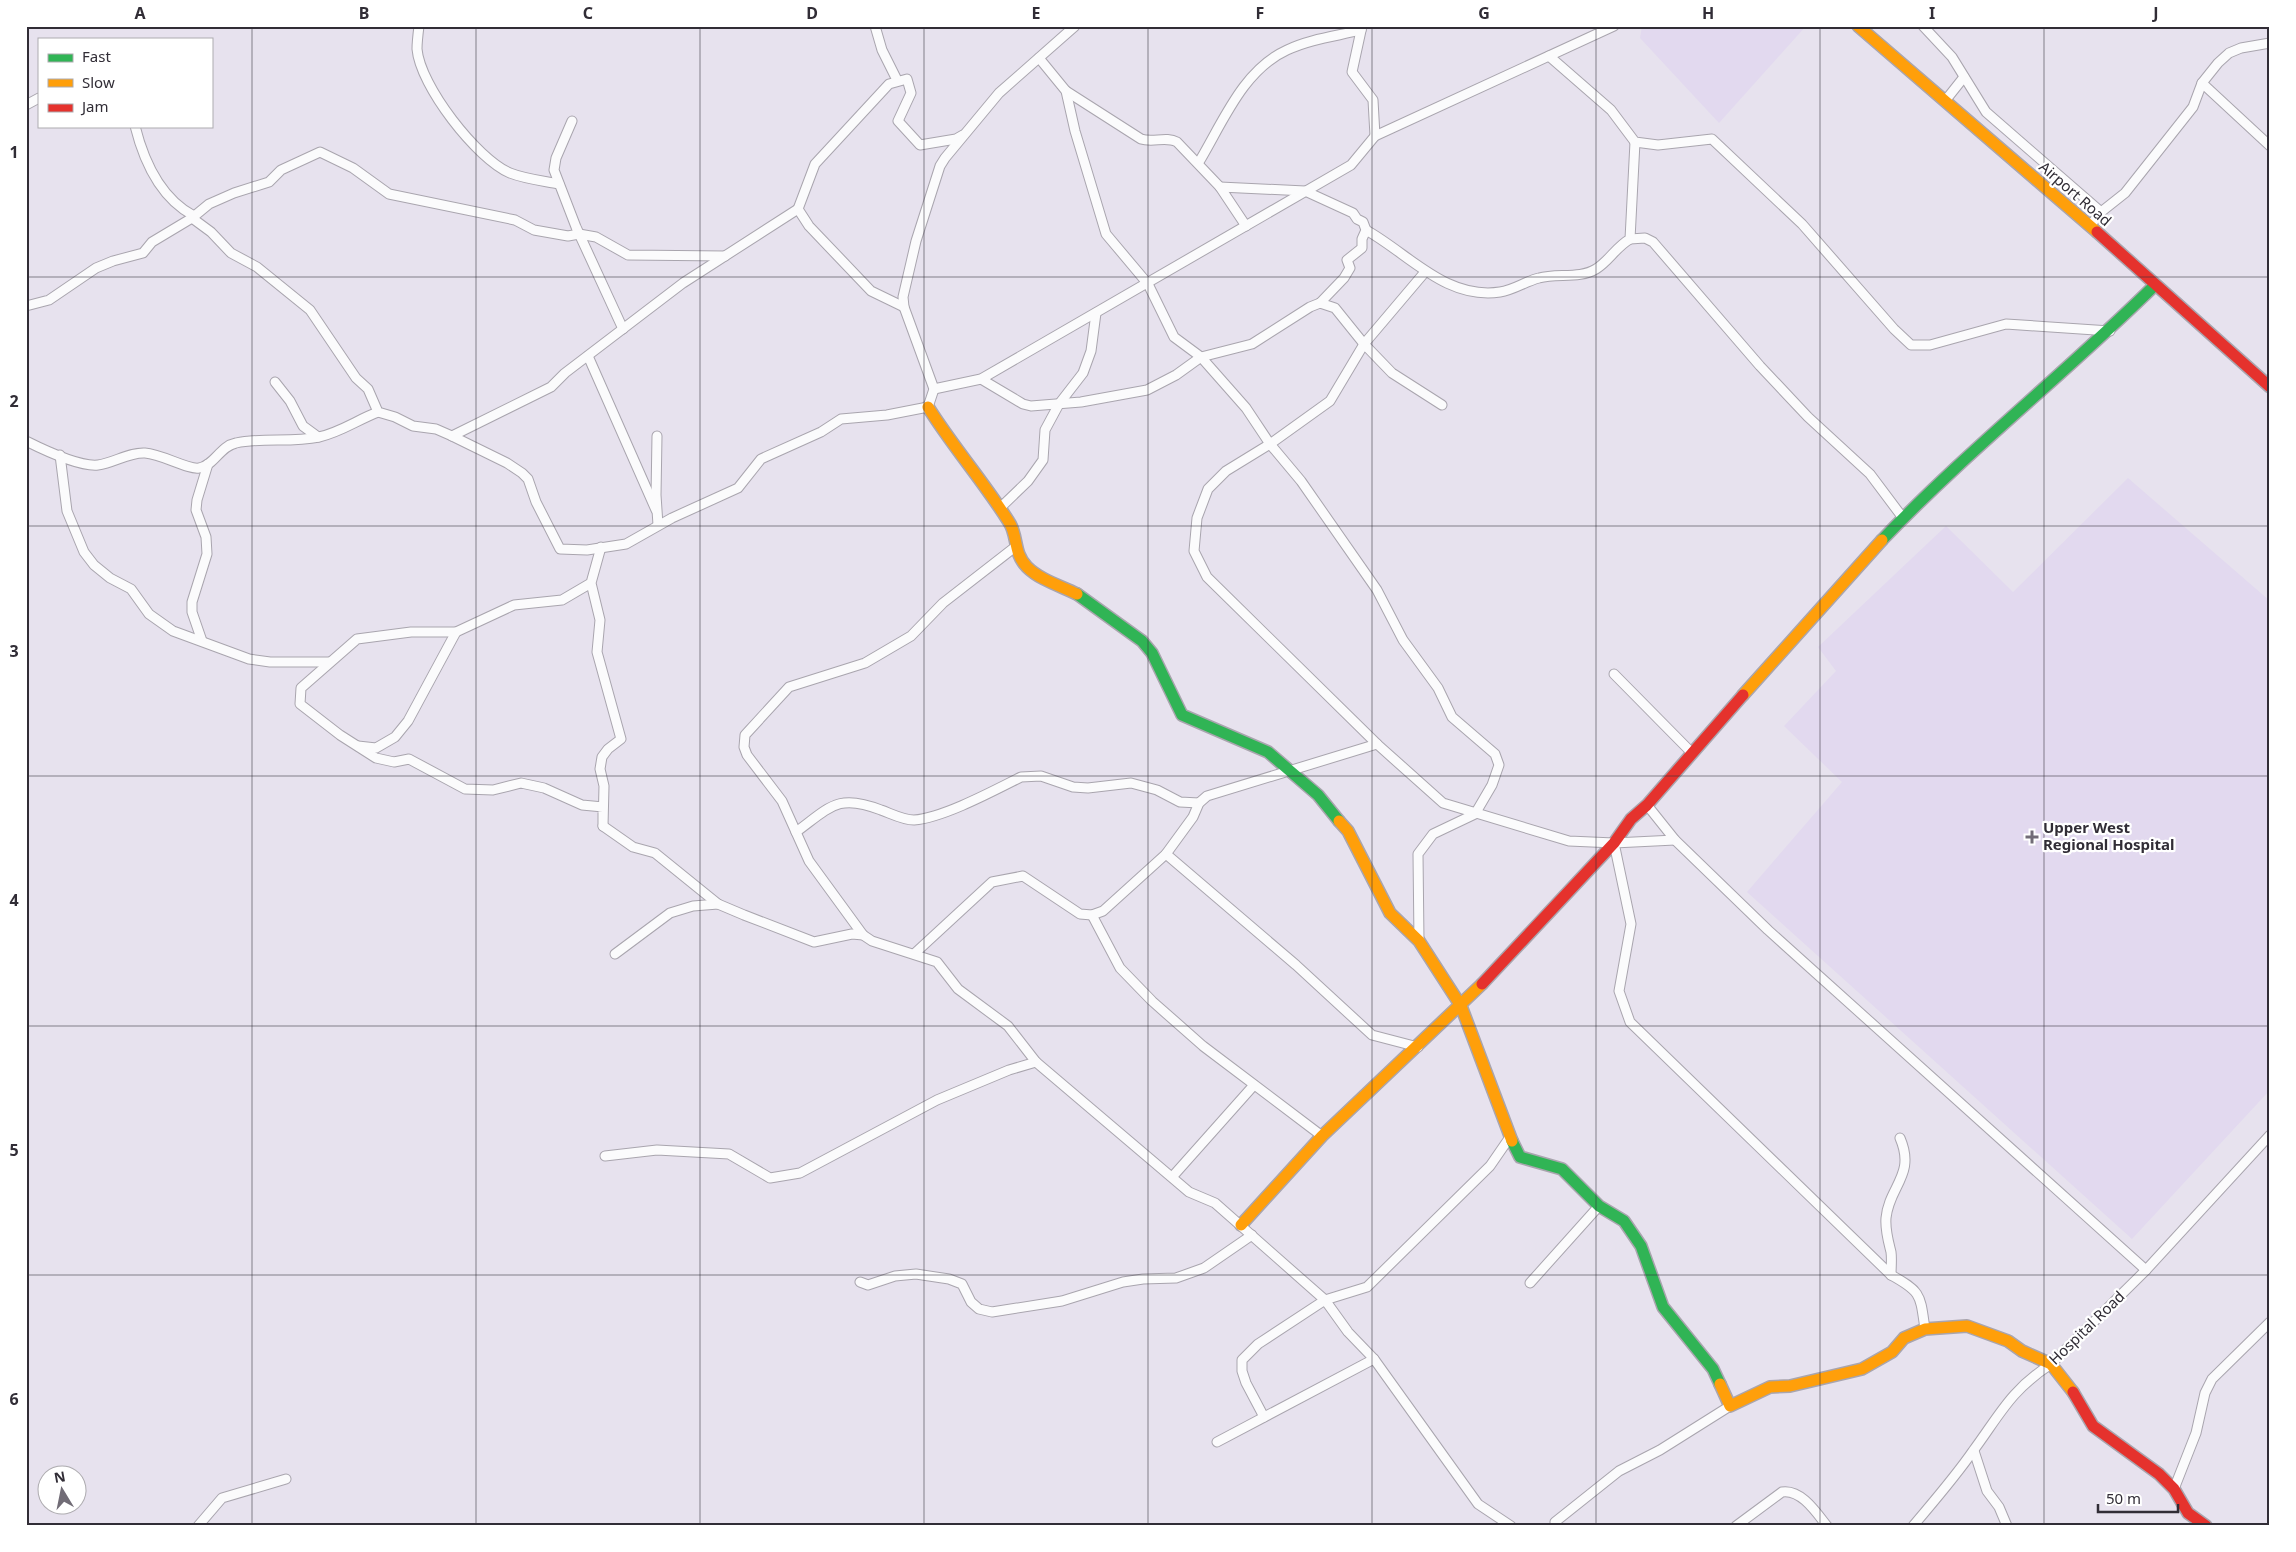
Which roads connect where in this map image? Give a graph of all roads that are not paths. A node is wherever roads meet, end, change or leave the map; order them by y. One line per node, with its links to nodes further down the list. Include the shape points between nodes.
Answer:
1 (420, 26): 25 (street, via 417,50 423,68 444,110 459,128 494,163 510,173)
2 (875, 26): 12 (street, via 882,50)
3 (1075, 26): 10 (street)
4 (1614, 26): 9 (street)
5 (1858, 26): 16 (main road, Airport Road)
6 (1923, 26): 11 (street, via 1945,47)
7 (1361, 28): 21 (street, via 1352,72 1373,100); 24 (street, via 1288,49 1251,76)
8 (2270, 43): 13 (street, via 2229,53)
9 (1549, 56): 21 (street); 22 (street, via 1611,110)
10 (1039, 58): 14 (street); 20 (street, via 999,93)
11 (1964, 77): 16 (street); 29 (street, via 1986,112)
12 (897, 80): 20 (street, via 907,79 911,93 898,121 920,146 956,139); 28 (street, via 889,84 815,164)
13 (2202, 83): 23 (street); 29 (street, via 2193,107 2125,193)
14 (1066, 91): 24 (street, via 1141,139 1150,142 1171,138); 38 (street, via 1106,234)
15 (38, 99): 17 (street)
16 (1945, 101): 32 (main road, Airport Road)
17 (26, 105)
18 (572, 121): 25 (street, via 554,165)
19 (136, 128): 30 (street, via 161,189)
20 (966, 133): 42 (street, via 945,158 937,176 916,241 903,297)
21 (1375, 136): 27 (street, via 1351,165)
22 (1634, 142): 35 (street); 45 (street, via 1658,144 1712,139 1802,224 1894,330 1911,345 1930,345 2006,324)
23 (2270, 146)
24 (1199, 162): 26 (street)
25 (559, 184): 34 (street)
26 (1220, 187): 27 (street); 31 (street)
27 (1306, 192): 31 (street); 33 (street, via 1353,213)
28 (798, 209): 36 (street); 42 (street, via 805,221 871,291)
29 (2101, 212): 32 (street)
30 (193, 217): 34 (street, via 209,204 269,182 281,170 320,152 353,168 389,194 516,220 534,230 568,236); 41 (street, via 152,242 143,253 104,265 49,300); 56 (street, via 231,253 257,267 310,310 356,378 368,389)
31 (1246, 226): 38 (street)
32 (2090, 226): 39 (main road, Airport Road)
33 (1366, 230): 37 (street, via 1388,242); 40 (street, via 1362,248 1347,260 1350,268 1344,278)
34 (579, 234): 36 (street, via 596,237 628,255); 44 (street)
35 (1630, 239): 37 (street, via 1593,271 1540,277 1501,292 1467,292); 66 (street, via 1645,238 1653,242 1760,366 1808,417 1870,474)
36 (725, 256): 44 (street)
37 (1425, 272): 46 (street)
38 (1148, 284): 43 (street); 48 (street, via 1174,337)
39 (2155, 285): 45 (main road); 51 (main road, Airport Road)
40 (1320, 303): 46 (street, via 1335,308); 48 (street, via 1252,344)
41 (26, 306)
42 (904, 307): 52 (street)
43 (1096, 313): 49 (street); 53 (street, via 1091,351 1085,368)
44 (623, 329): 47 (street)
45 (2110, 331): 66 (main road, via 2001,426)
46 (1364, 344): 54 (street, via 1398,377); 61 (street, via 1330,401)
47 (588, 356): 57 (street, via 550,387); 65 (street)
48 (1201, 357): 53 (street, via 1147,390); 61 (street, via 1246,408)
49 (981, 379): 52 (street); 53 (street, via 1026,406)
50 (275, 382): 59 (street, via 303,426)
51 (2270, 387)
52 (934, 389): 55 (street)
53 (1059, 404): 64 (street, via 1045,430 1043,460 1028,481)
54 (1442, 405)
55 (928, 407): 64 (main road); 67 (street, via 888,416 841,419 821,432 761,458 738,488)
56 (378, 412): 57 (street, via 413,426 436,429); 59 (street, via 342,431)
57 (452, 436): 68 (street, via 507,463 528,479 560,549)
58 (657, 436): 65 (street)
59 (318, 437): 63 (street, via 236,443 224,448)
60 (26, 441): 62 (street)
61 (1270, 444): 75 (street, via 1226,470 1208,489 1197,518 1194,551 1207,577); 81 (street, via 1301,481 1376,590 1403,640 1438,688 1452,717 1495,754 1499,765 1492,785)
62 (60, 455): 63 (street, via 97,465 144,453 161,455 194,468); 72 (street, via 66,511 84,552 110,578 131,589 149,614 173,631)
63 (208, 464): 72 (street, via 196,510 206,537 207,554 192,602)
64 (1000, 508): 69 (main road, via 1011,524)
65 (656, 510): 67 (street)
66 (1903, 518): 77 (main road)
67 (658, 525): 68 (street, via 626,544)
68 (601, 547): 70 (street)
69 (1015, 547): 78 (main road, via 1027,567 1077,594 1142,642 1152,653 1182,714 1268,752); 83 (street, via 943,603 911,636 865,663 789,687 745,735 747,755 782,802)
70 (591, 583): 71 (street, via 562,600 514,604); 82 (street, via 600,620 597,652 622,739 602,757)
71 (456, 632): 73 (street, via 411,632 357,639); 76 (street, via 408,720 395,737 376,748)
72 (202, 641): 73 (street, via 249,659)
73 (329, 662): 76 (street, via 301,688 300,704)
74 (1614, 674): 77 (street)
75 (1377, 744): 78 (street); 81 (street, via 1443,803)
76 (357, 746): 82 (street, via 376,758 394,762 409,760 465,789 493,790 521,783 544,788 582,805 603,807)
77 (1692, 753): 80 (main road)
78 (1289, 771): 79 (street, via 1207,796); 90 (main road, via 1318,794 1348,831 1390,913)
79 (1198, 803): 83 (street, via 1180,802 1156,790 1131,783 1072,787 1030,775 928,818 911,820 850,800 836,804); 86 (street, via 1193,817)
80 (1647, 805): 84 (street); 85 (main road, via 1631,819)
81 (1475, 814): 85 (street, via 1568,841); 90 (street, via 1433,834 1418,854)
82 (603, 826): 87 (street, via 633,847 655,853)
83 (796, 832): 89 (street, via 809,861)
84 (1675, 840): 85 (street); 106 (street, via 1776,936)
85 (1614, 843): 93 (main road); 107 (street, via 1631,924 1619,991 1630,1022)
86 (1166, 854): 88 (street, via 1103,911); 94 (street, via 1372,1035)
87 (718, 904): 89 (street, via 814,942 852,934); 91 (street, via 670,913)
88 (1092, 915): 92 (street, via 1080,914 1023,876 1006,878 992,882); 96 (street, via 1120,968 1203,1046)
89 (863, 936): 92 (street)
90 (1419, 940): 93 (main road)
91 (615, 954)
92 (914, 954): 95 (street, via 937,962 958,989 1008,1026)
93 (1462, 1006): 94 (main road); 99 (main road)
94 (1418, 1047): 98 (main road)
95 (1036, 1062): 101 (street, via 937,1100 800,1173 770,1178 729,1154 657,1150); 102 (street)
96 (1254, 1084): 98 (street); 102 (street)
97 (2270, 1135): 106 (street, Hospital Road)
98 (1322, 1136): 104 (main road)
99 (1510, 1137): 103 (main road, via 1520,1157 1562,1169); 110 (street, via 1490,1166 1368,1287)
100 (1900, 1138): 107 (street, via 1906,1151 1905,1166 1886,1216)
101 (605, 1156)
102 (1172, 1176): 104 (street, via 1189,1192 1215,1203)
103 (1599, 1206): 109 (street); 115 (main road, via 1624,1221 1640,1246 1662,1307 1713,1369)
104 (1241, 1226): 105 (street)
105 (1252, 1235): 108 (street, via 1204,1268 1176,1278 1143,1278 1062,1301 992,1312 979,1310 962,1284 949,1279 916,1274 895,1276 868,1285); 110 (street)
106 (2146, 1270): 114 (street, Hospital Road)
107 (1891, 1275): 112 (street, via 1914,1288 1921,1302)
108 (860, 1282)
109 (1530, 1283)
110 (1325, 1300): 113 (street, via 1348,1332); 116 (street, via 1258,1344 1242,1360 1246,1383)
111 (2270, 1322): 120 (street, via 2212,1379 2205,1392 2196,1433)
112 (1925, 1329): 114 (main road, via 1967,1326 2008,1340 2022,1351); 115 (main road, via 1904,1338 1892,1352 1862,1369 1790,1386 1770,1387)
113 (1374, 1359): 116 (street); 122 (street, via 1478,1504)
114 (2051, 1364): 118 (street, Hospital Road, via 2011,1396); 120 (main road, via 2079,1400 2093,1426 2159,1474)
115 (1730, 1406): 123 (street, via 1619,1472 1555,1522)
116 (1264, 1417): 117 (street)
117 (1217, 1442)
118 (1974, 1451): 126 (street, Hospital Road); 127 (street, via 1988,1491)
119 (286, 1479): 121 (street, via 222,1498)
120 (2174, 1489): 128 (main road, via 2188,1513)
121 (198, 1526)
122 (1511, 1526)
123 (1556, 1526)
124 (1736, 1526): 125 (street, via 1782,1492 1790,1490 1800,1496)
125 (1827, 1526)
126 (1914, 1526)
127 (2007, 1526)
128 (2206, 1526)

